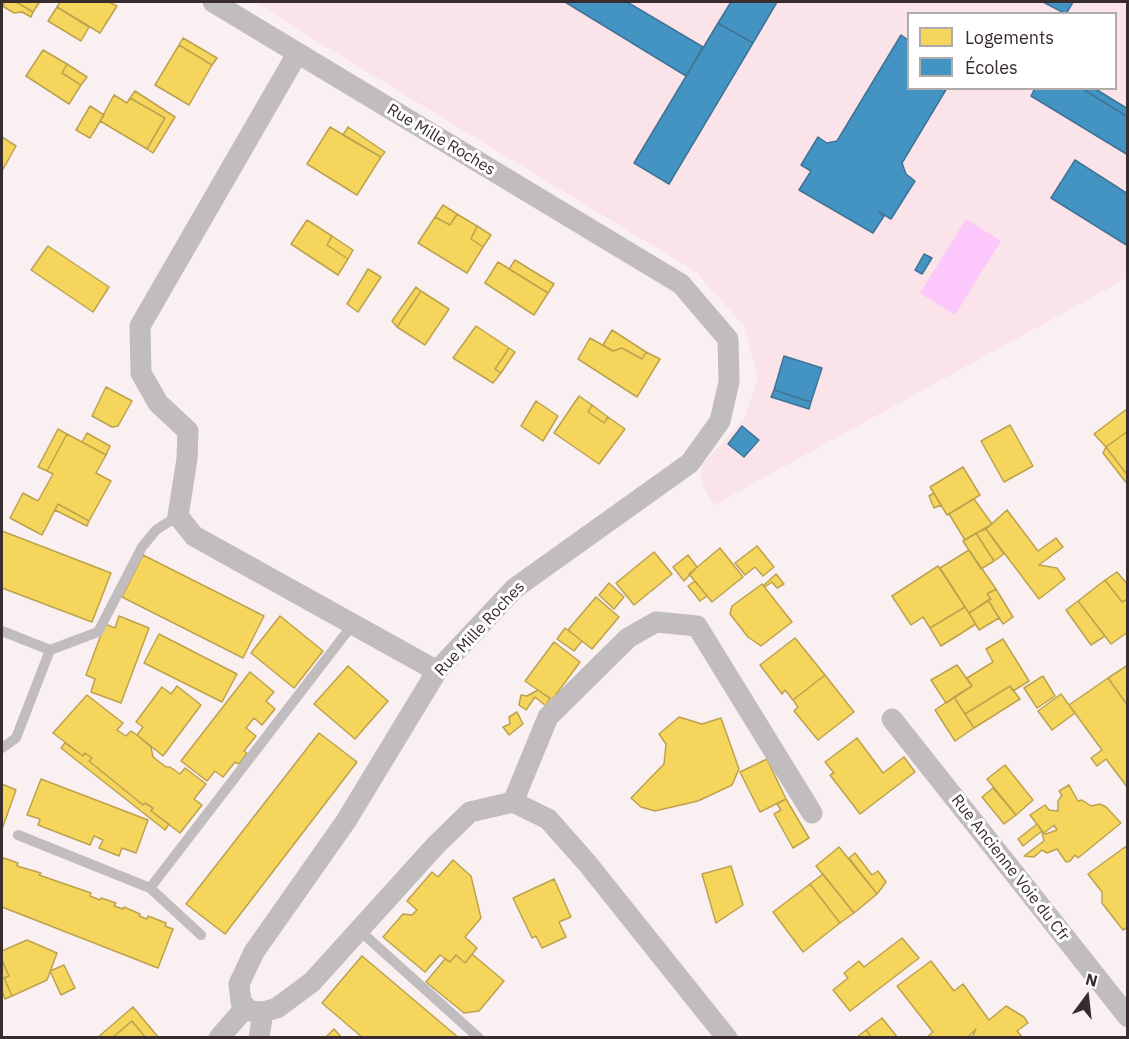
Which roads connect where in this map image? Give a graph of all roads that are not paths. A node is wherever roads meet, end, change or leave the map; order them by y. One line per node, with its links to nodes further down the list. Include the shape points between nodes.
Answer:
1 (213, 2): 2 (street, Rue Mille Roches)
2 (297, 54): 3 (street, via 140,326 141,373 158,403 188,431); 7 (street, Rue Mille Roches, via 681,284 728,339 729,382 720,421 690,463 515,588)
3 (178, 516): 4 (street, via 194,536); 6 (lane, via 156,530 142,547 98,632)
4 (353, 624): 7 (street); 13 (lane)
5 (2, 631): 6 (lane)
6 (50, 650): 9 (lane, via 16,738)
7 (437, 671): 16 (street, Rue Mille Roches, via 346,821 254,952 238,984 241,1002)
8 (892, 719): 17 (street, Rue Ancienne Voie du Cfr)
9 (2, 748)
10 (513, 802): 11 (street, via 548,717 628,638 657,622 697,626); 14 (street, via 470,812); 21 (street, via 548,819)
11 (812, 813)
12 (18, 835): 13 (lane)
13 (150, 888): 15 (lane)
14 (359, 930): 16 (street, via 312,982 277,1008); 20 (lane)
15 (201, 935)
16 (254, 1009): 18 (street); 19 (street, Rue Mille Roches)
17 (1128, 1017)
18 (219, 1038)
19 (259, 1038)
20 (478, 1038)
21 (727, 1038)

